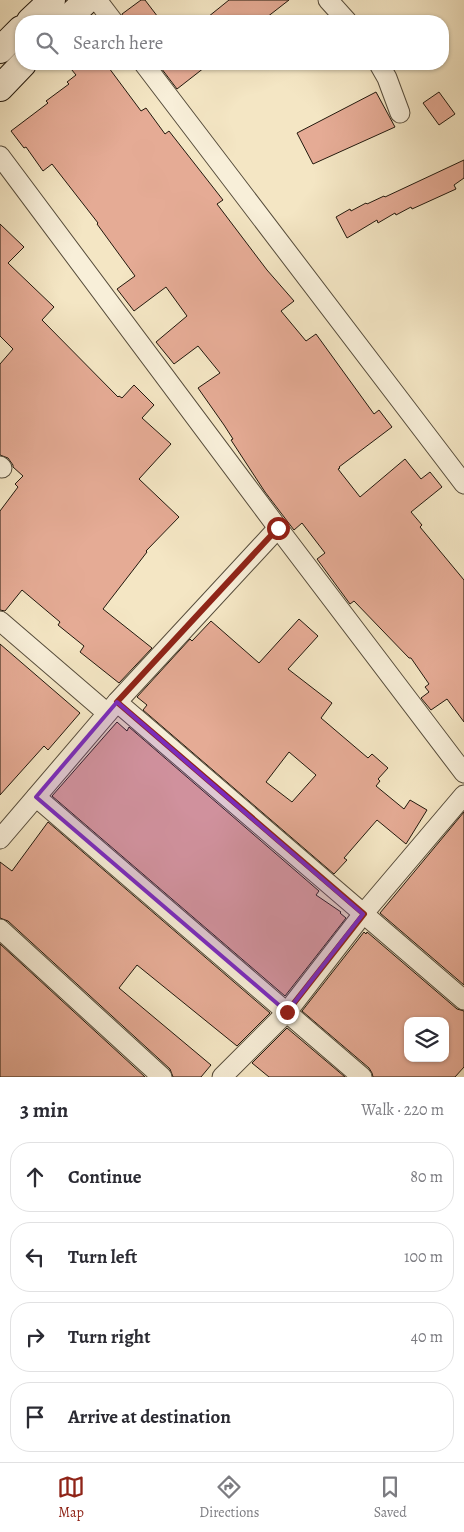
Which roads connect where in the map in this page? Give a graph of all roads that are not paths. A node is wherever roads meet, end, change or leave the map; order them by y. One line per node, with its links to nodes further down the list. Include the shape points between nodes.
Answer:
1 (88, 0): 4 (main road)
2 (97, 0): 5 (street)
3 (328, 0): 6 (street)
4 (47, 12)
5 (108, 15)
6 (342, 15)
7 (15, 35): 8 (main road)
8 (0, 50)
9 (17, 70): 12 (main road)
10 (149, 70): 15 (street)
11 (383, 70): 13 (street)
12 (0, 88)
13 (400, 113)
14 (0, 156): 16 (street)
15 (464, 484)
16 (278, 528): 18 (street); 19 (street)
17 (0, 621): 18 (street)
18 (112, 708): 21 (street); 23 (street)
19 (464, 773)
20 (464, 794): 23 (street)
21 (36, 797): 22 (street); 26 (street)
22 (0, 839)
23 (364, 914): 25 (street); 26 (street)
24 (0, 929): 27 (street)
25 (464, 1000)
26 (287, 1012): 28 (street); 29 (street)
27 (162, 1077)
28 (222, 1077)
29 (362, 1077)

